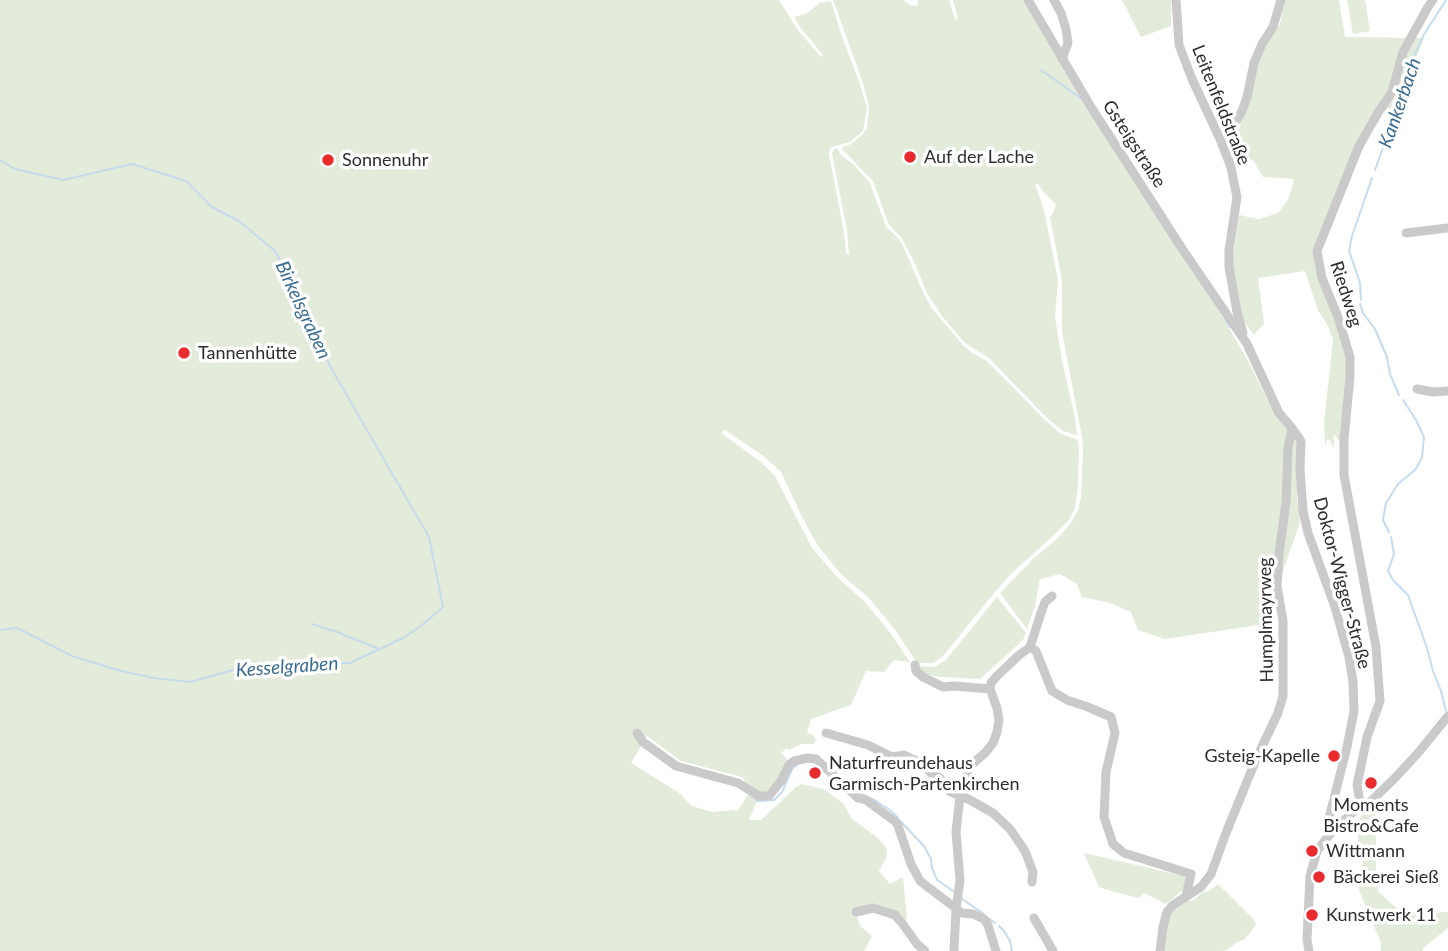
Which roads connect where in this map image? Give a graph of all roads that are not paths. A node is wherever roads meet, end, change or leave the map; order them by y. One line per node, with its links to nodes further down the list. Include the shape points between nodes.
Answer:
1 (1028, 0): 6 (street, Gsteigstraße)
2 (1054, 0): 6 (street, via 1068,43)
3 (1176, 0): 7 (street, Leitenfeldstraße, via 1179,45)
4 (1281, 0): 7 (street, via 1254,64 1242,111)
5 (1433, 0): 23 (street, Riedweg, via 1404,52 1392,92 1359,146 1317,251 1350,357 1344,475 1376,647 1380,701 1357,785)
6 (1062, 58): 10 (street, Gsteigstraße)
7 (1220, 139): 11 (street, Leitenfeldstraße, via 1237,197 1229,267)
8 (1448, 228): 9 (street)
9 (1406, 233)
10 (1181, 247): 11 (street, Doktor-Wigger-Straße)
11 (1247, 344): 14 (street, Doktor-Wigger-Straße, via 1279,413)
12 (1417, 389): 13 (street)
13 (1448, 391)
14 (1293, 428): 24 (street, Doktor-Wigger-Straße, via 1301,441 1308,533 1335,607 1353,682 1354,711 1327,826); 27 (street, Humplmayrweg, via 1277,586 1283,621 1283,696)
15 (1052, 596): 16 (street, via 1041,610)
16 (1030, 647): 18 (street, via 997,676); 25 (street, via 1036,651 1052,691 1111,718 1115,733 1106,772 1104,817 1113,844 1124,853)
17 (915, 665): 18 (street, via 923,677 943,687)
18 (990, 689): 22 (street, via 999,720 997,732 967,772)
19 (1448, 716): 23 (street, via 1394,779)
20 (637, 733): 29 (street, via 643,743 676,766 738,783 759,796 769,796 794,761 816,759 858,798 897,823 916,876)
21 (827, 733): 22 (street, via 919,762)
22 (960, 796): 26 (street, via 1006,823 1025,851); 29 (street)
23 (1361, 808): 24 (street)
24 (1330, 834): 37 (street, via 1317,851 1310,876)
25 (1191, 874): 27 (street); 28 (street)
26 (1032, 882)
27 (1205, 882): 28 (street)
28 (1185, 896): 36 (street, via 1167,912)
29 (956, 909): 33 (street); 34 (street, via 984,919)
30 (856, 912): 32 (street, via 873,908 895,915)
31 (1034, 918): 35 (street)
32 (925, 951)
33 (954, 951)
34 (996, 951)
35 (1053, 951)
36 (1160, 951)
37 (1308, 951)

